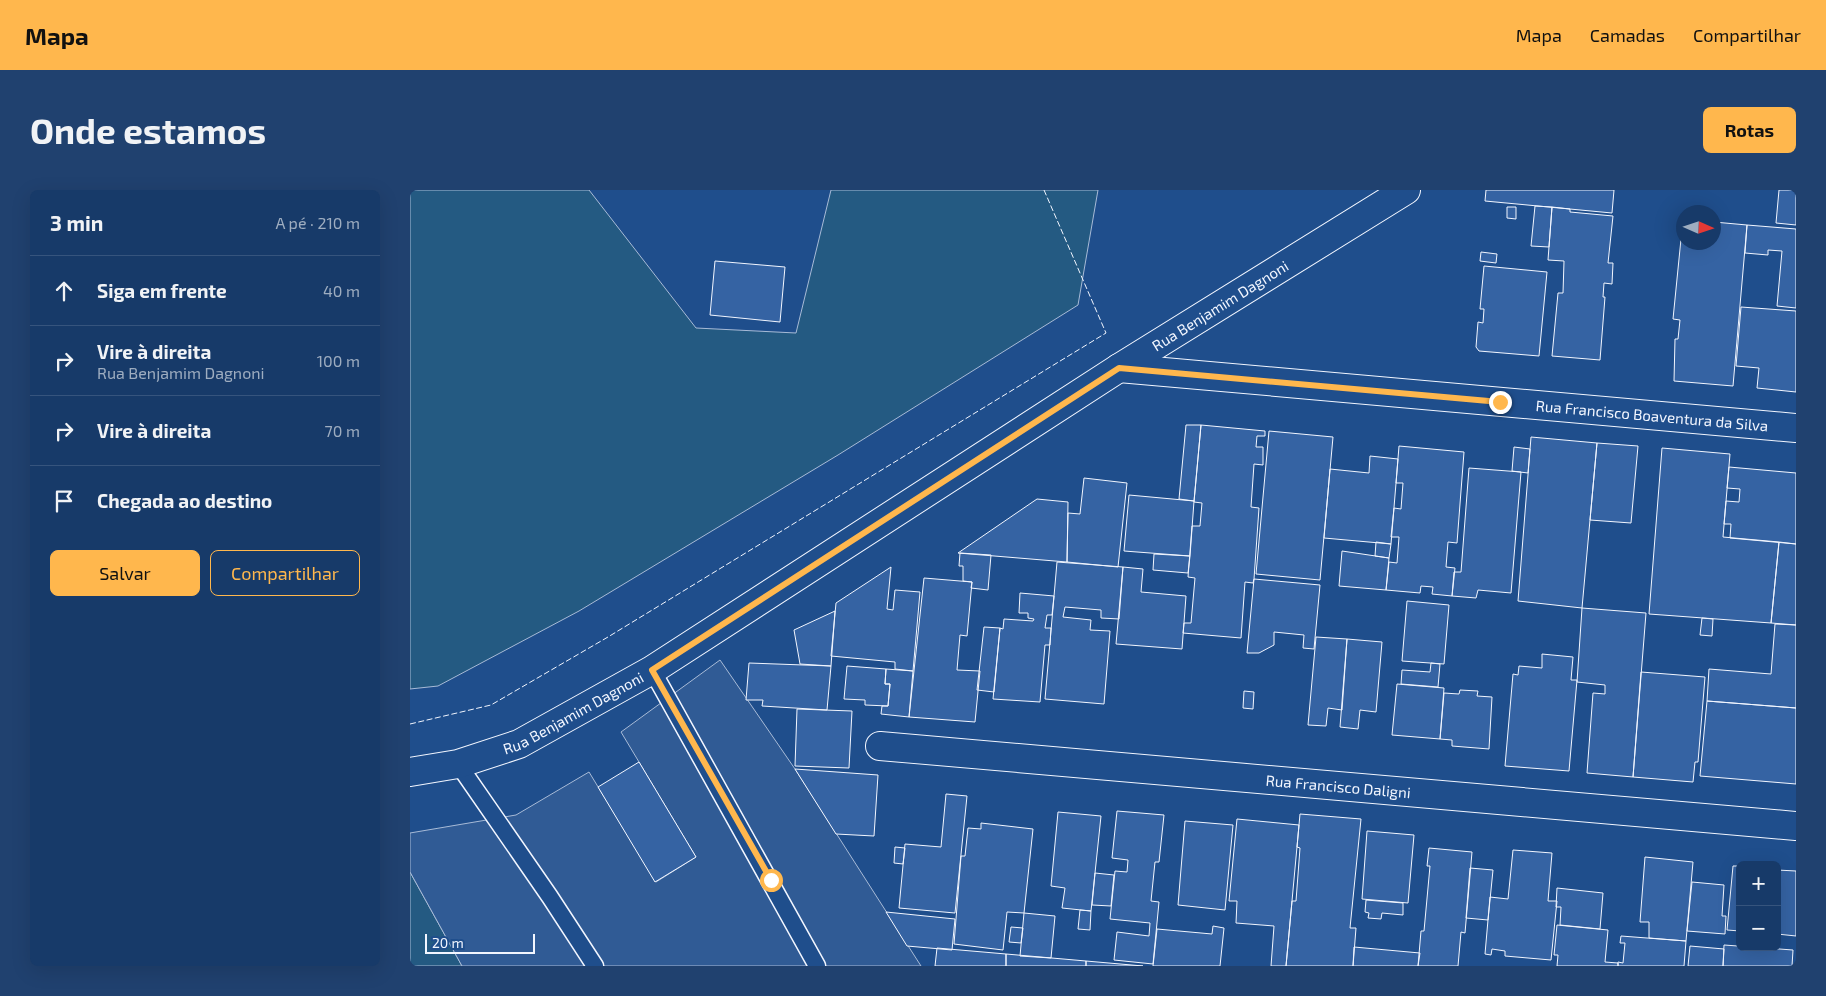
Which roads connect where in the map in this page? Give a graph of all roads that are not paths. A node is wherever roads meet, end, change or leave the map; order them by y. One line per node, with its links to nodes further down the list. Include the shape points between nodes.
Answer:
1 (1406, 190): 2 (street, Rua Benjamim Dagnoni)
2 (1119, 368): 3 (street, Rua Francisco Boaventura da Silva); 4 (street, Rua Benjamim Dagnoni)
3 (1796, 428)
4 (652, 670): 6 (street, Rua Benjamim Dagnoni, via 519,744); 10 (lane)
5 (880, 746): 8 (street, Rua Francisco Daligni)
6 (458, 764): 7 (street, Rua Benjamim Dagnoni); 9 (lane)
7 (410, 772)
8 (1796, 826)
9 (595, 966)
10 (817, 966)

